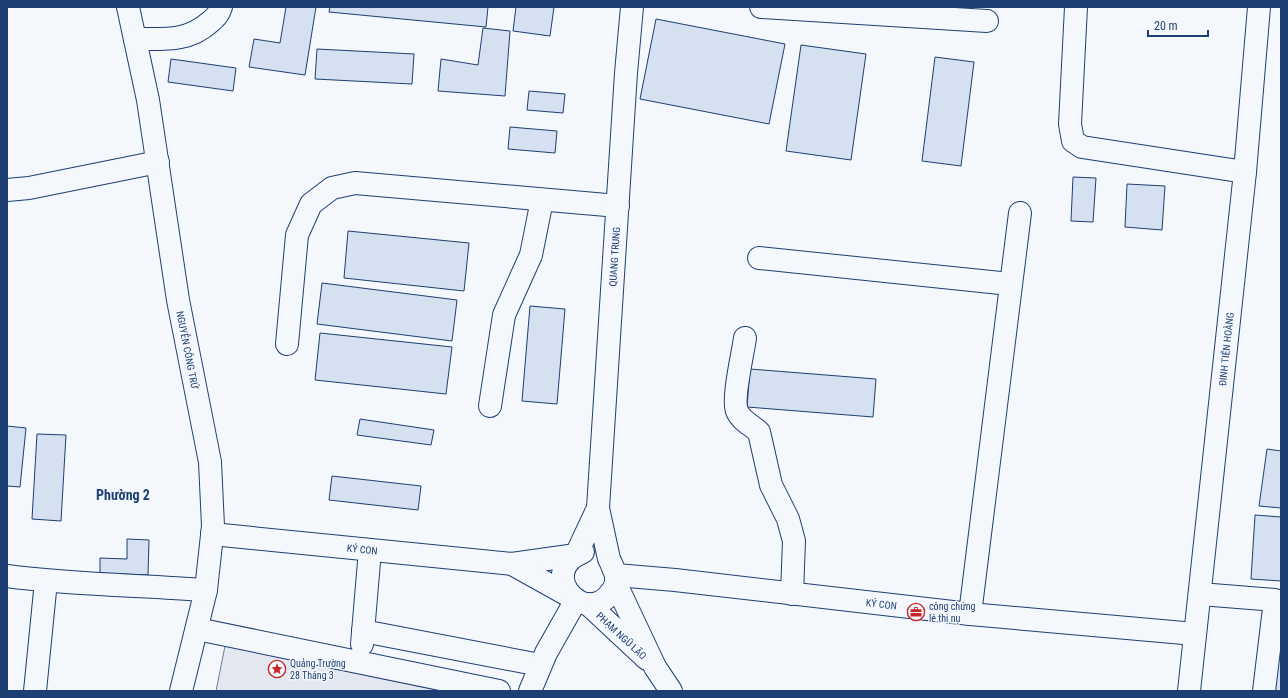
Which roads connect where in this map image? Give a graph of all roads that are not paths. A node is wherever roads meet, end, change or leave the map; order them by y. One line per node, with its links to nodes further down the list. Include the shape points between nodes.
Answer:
1 (128, 7): 8 (street, NGUYỄN CÔNG TRỨ)
2 (220, 7): 8 (street, via 219,14 200,31 179,38)
3 (632, 7): 13 (street, QUANG TRUNG)
4 (761, 7): 7 (street)
5 (1076, 7): 10 (street, via 1070,124 1073,141 1082,147)
6 (1259, 7): 10 (street, ĐINH TIÊN HOÀNG)
7 (987, 21)
8 (135, 39): 9 (street, NGUYỄN CÔNG TRỨ)
9 (158, 162): 11 (street, via 29,188); 21 (street, NGUYỄN CÔNG TRỨ, via 178,300 210,462)
10 (1245, 172): 30 (street, ĐINH TIÊN HOÀNG)
11 (7, 190)
12 (542, 200): 13 (street); 18 (street, via 355,183 332,188 311,204 297,235); 19 (street, via 531,255 504,315)
13 (618, 206): 20 (street, QUANG TRUNG)
14 (1020, 213): 16 (street)
15 (759, 258): 16 (street)
16 (1010, 284): 33 (street)
17 (745, 338): 29 (street, via 736,411 742,420 759,432 771,485 788,519 794,541)
18 (287, 344)
19 (490, 406)
20 (598, 508): 23 (street, QUANG TRUNG); 25 (street, QUANG TRUNG)
21 (212, 534): 22 (street, KÝ CON); 28 (street, NGUYỄN CÔNG TRỨ)
22 (370, 550): 24 (street, KÝ CON); 35 (street)
23 (576, 555): 24 (street, KÝ CON); 25 (street, via 592,551 601,554); 32 (street, via 565,568 563,576 567,592)
24 (512, 564): 32 (street, KÝ CON)
25 (614, 573): 29 (street, KÝ CON); 32 (street, via 612,593 606,599 597,603); 39 (street, PHẠM NGŨ LÃO)
26 (7, 576): 27 (street)
27 (46, 582): 28 (street); 40 (street)
28 (206, 590): 34 (street, NGUYỄN CÔNG TRỨ)
29 (792, 594): 33 (street, KÝ CON)
30 (1200, 594): 31 (street); 36 (street, ĐINH TIÊN HOÀNG)
31 (1278, 600): 46 (street)
32 (579, 601): 38 (street, via 560,625); 39 (street, PHẠM NGŨ LÃO)
33 (970, 614): 36 (street, KÝ CON)
34 (197, 629): 37 (street); 41 (street, NGUYỄN CÔNG TRỨ)
35 (363, 631): 37 (street); 38 (street)
36 (1196, 634): 45 (street, ĐINH TIÊN HOÀNG)
37 (360, 662): 42 (street)
38 (540, 665): 43 (street)
39 (655, 667): 44 (street, PHẠM NGŨ LÃO)
40 (35, 691)
41 (181, 691)
42 (499, 691)
43 (530, 691)
44 (670, 691)
45 (1189, 691)
46 (1264, 691)

